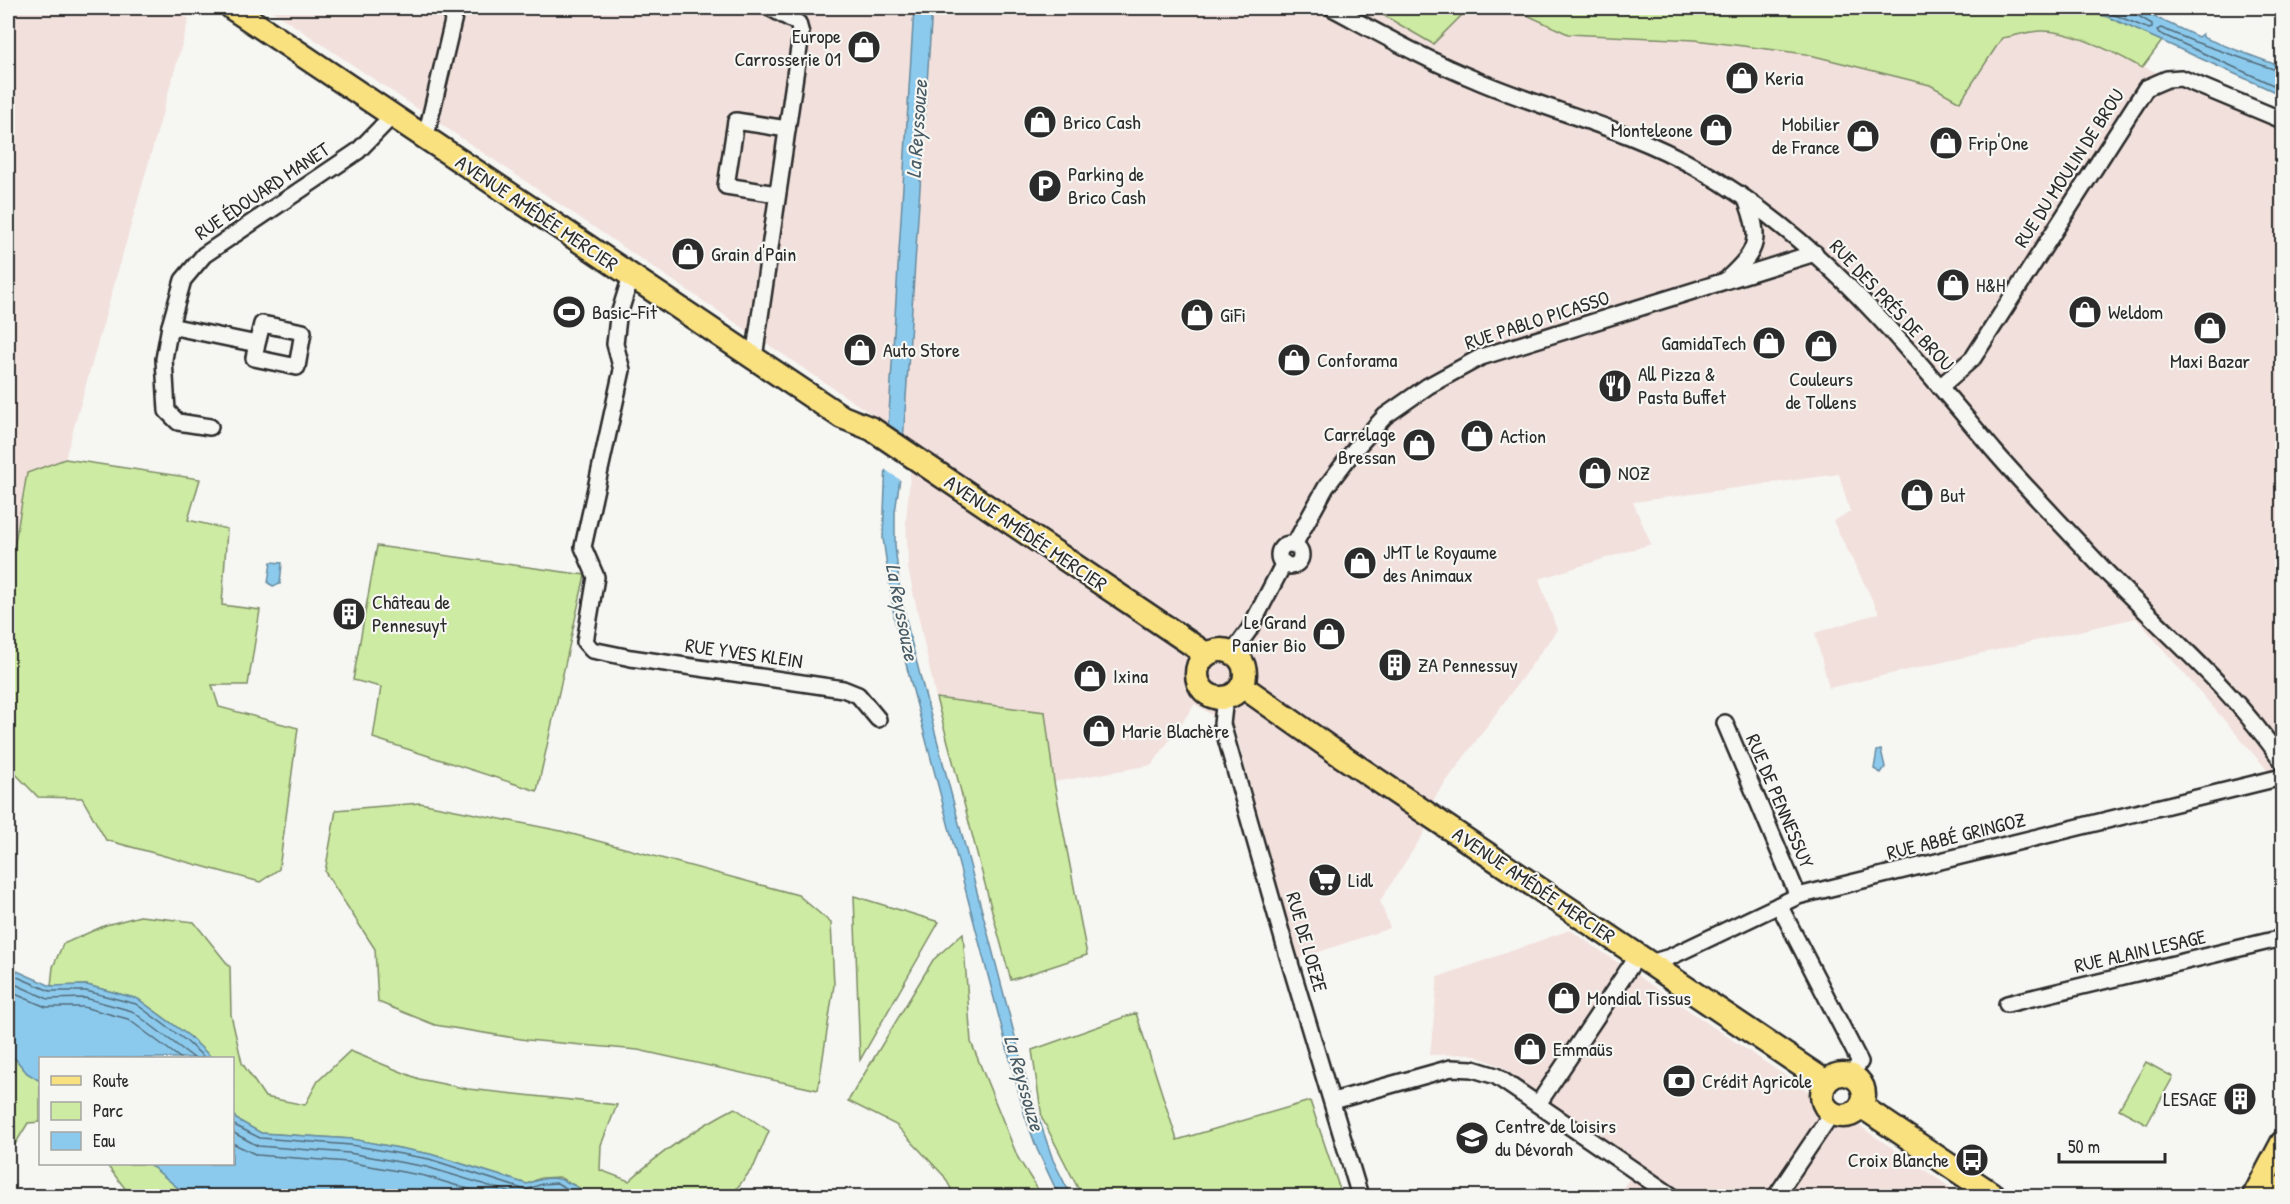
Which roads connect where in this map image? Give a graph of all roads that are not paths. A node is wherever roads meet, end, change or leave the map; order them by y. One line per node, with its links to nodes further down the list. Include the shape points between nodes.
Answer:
1 (232, 8): 5 (main road, AVENUE AMÉDÉE MERCIER)
2 (456, 8): 8 (street)
3 (770, 8): 7 (street, via 798,23 800,28)
4 (1332, 8): 10 (street, RUE DES PRÉS DE BROU, via 1476,80 1640,140 1695,167)
5 (394, 114): 8 (main road, AVENUE AMÉDÉE MERCIER); 14 (street, RUE ÉDOUARD MANET, via 358,151 204,255 183,280)
6 (2283, 120): 17 (street, RUE DU MOULIN DE BROU, via 2181,78 2146,88 1973,358)
7 (787, 129): 9 (street); 9 (street, via 736,121 726,186)
8 (426, 136): 12 (main road, AVENUE AMÉDÉE MERCIER)
9 (777, 194): 16 (street)
10 (1746, 200): 11 (street, RUE DES PRÉS DE BROU); 13 (street, RUE PABLO PICASSO, via 1756,225 1754,245 1746,261)
11 (1815, 253): 13 (street, RUE PABLO PICASSO); 17 (street, RUE DES PRÉS DE BROU, via 1852,288)
12 (631, 276): 16 (main road, AVENUE AMÉDÉE MERCIER); 22 (street, RUE YVES KLEIN, via 618,318 615,344 622,370 583,547 596,578 585,642 592,650 843,689 858,695)
13 (1726, 281): 19 (street, RUE PABLO PICASSO, via 1480,357 1385,416 1326,487 1294,545 1299,549 1299,560 1291,565 1284,563)
14 (170, 326): 15 (street); 18 (street, RUE ÉDOUARD MANET, via 164,359 167,411 178,422)
15 (257, 344)
16 (754, 358): 20 (main road, AVENUE AMÉDÉE MERCIER, via 842,417 865,441 896,454)
17 (1940, 387): 24 (street, RUE DES PRÉS DE BROU, via 2127,595 2229,695)
18 (210, 427)
19 (1233, 652): 20 (main road, via 1219,649); 21 (main road, via 1243,664 1245,678)
20 (1202, 660): 21 (main road, via 1198,683 1202,690 1209,695)
21 (1233, 692): 29 (main road, AVENUE AMÉDÉE MERCIER, via 1340,755); 33 (street, RUE DE LOEZE, via 1222,724)
22 (878, 719)
23 (1725, 723): 26 (street, RUE DE PENNESSUY)
24 (2283, 761)
25 (2283, 777): 26 (street, RUE ABBÉ GRINGOZ)
26 (1797, 896): 27 (street, RUE ABBÉ GRINGOZ)
27 (1779, 904): 29 (street, RUE ABBÉ GRINGOZ, via 1670,957); 31 (street, via 1860,1062)
28 (2283, 938): 30 (street, RUE ALAIN LESAGE)
29 (1644, 959): 32 (main road, AVENUE AMÉDÉE MERCIER); 34 (street)
30 (2007, 1004)
31 (1850, 1076): 32 (main road, via 1837,1075); 35 (main road, via 1863,1088)
32 (1826, 1082): 36 (main road, via 1823,1103)
33 (1333, 1101): 34 (street, via 1451,1068 1496,1076); 39 (street, RUE DE LOEZE)
34 (1538, 1104): 40 (street)
35 (1861, 1106): 36 (main road, via 1845,1116); 42 (main road)
36 (1832, 1113): 41 (street)
37 (2283, 1143): 43 (main road)
38 (2283, 1187): 44 (main road)
39 (1360, 1197)
40 (1672, 1197)
41 (1776, 1197)
42 (1995, 1197)
43 (2254, 1197)
44 (2278, 1197)

